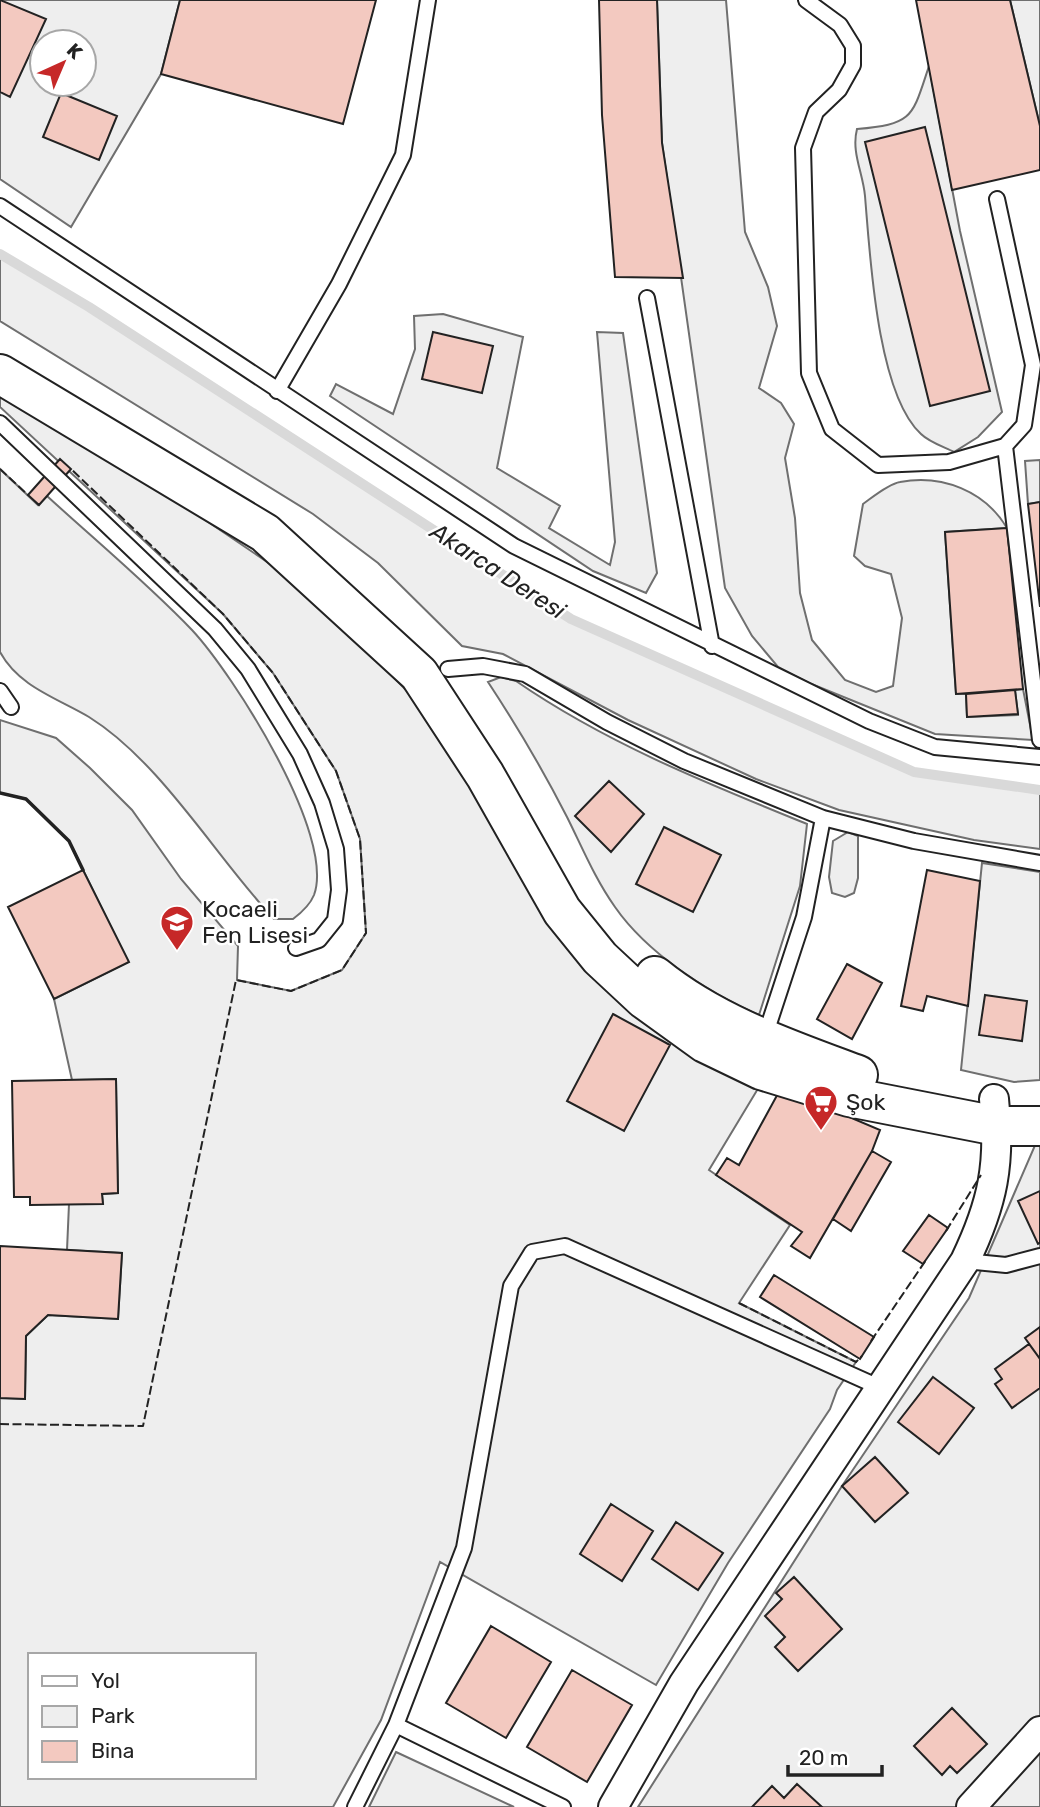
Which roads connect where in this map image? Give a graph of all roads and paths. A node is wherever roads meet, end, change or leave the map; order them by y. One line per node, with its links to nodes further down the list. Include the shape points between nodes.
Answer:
1 (428, 0): 8 (lane, via 403,155 339,284)
2 (806, 0): 10 (lane, via 840,25 853,46 853,65 839,90 816,111 803,148 809,373 832,429 878,465 949,462)
3 (997, 199): 10 (lane, via 1033,365 1024,425)
4 (0, 206): 8 (lane)
5 (647, 298): 11 (lane)
6 (0, 350): 12 (main road, via 209,475 314,545)
7 (0, 374): 22 (main road, via 265,533 419,674 485,775 562,911 600,958 644,999 705,1043 761,1070 849,1097)
8 (277, 391): 11 (lane, via 514,546)
9 (0, 423): 19 (lane, via 215,629 248,669 300,754 336,849 339,890 335,920 319,940)
10 (1005, 446): 15 (lane)
11 (712, 646): 16 (lane, via 869,721 935,747)
12 (448, 668): 17 (lane, via 483,666 525,674 684,761); 20 (main road, via 572,891 597,924 666,985)
13 (0, 691): 14 (lane)
14 (11, 707)
15 (1040, 740)
16 (1040, 757)
17 (823, 818): 18 (lane, via 914,842); 20 (lane, via 804,917)
18 (1040, 863)
19 (296, 948)
20 (764, 1039): 22 (main road, via 860,1076)
21 (1040, 1102): 22 (main road)
22 (995, 1113): 23 (main road); 25 (street, via 995,1172 986,1219)
23 (1040, 1126)
24 (1040, 1256): 25 (lane, via 1006,1265)
25 (965, 1261): 26 (street)
26 (881, 1388): 27 (lane, via 565,1247 532,1252 511,1286 464,1548); 31 (street, via 684,1683)
27 (396, 1724): 29 (lane); 30 (lane)
28 (1040, 1731): 32 (street)
29 (355, 1807)
30 (563, 1807)
31 (613, 1807)
32 (971, 1807)

